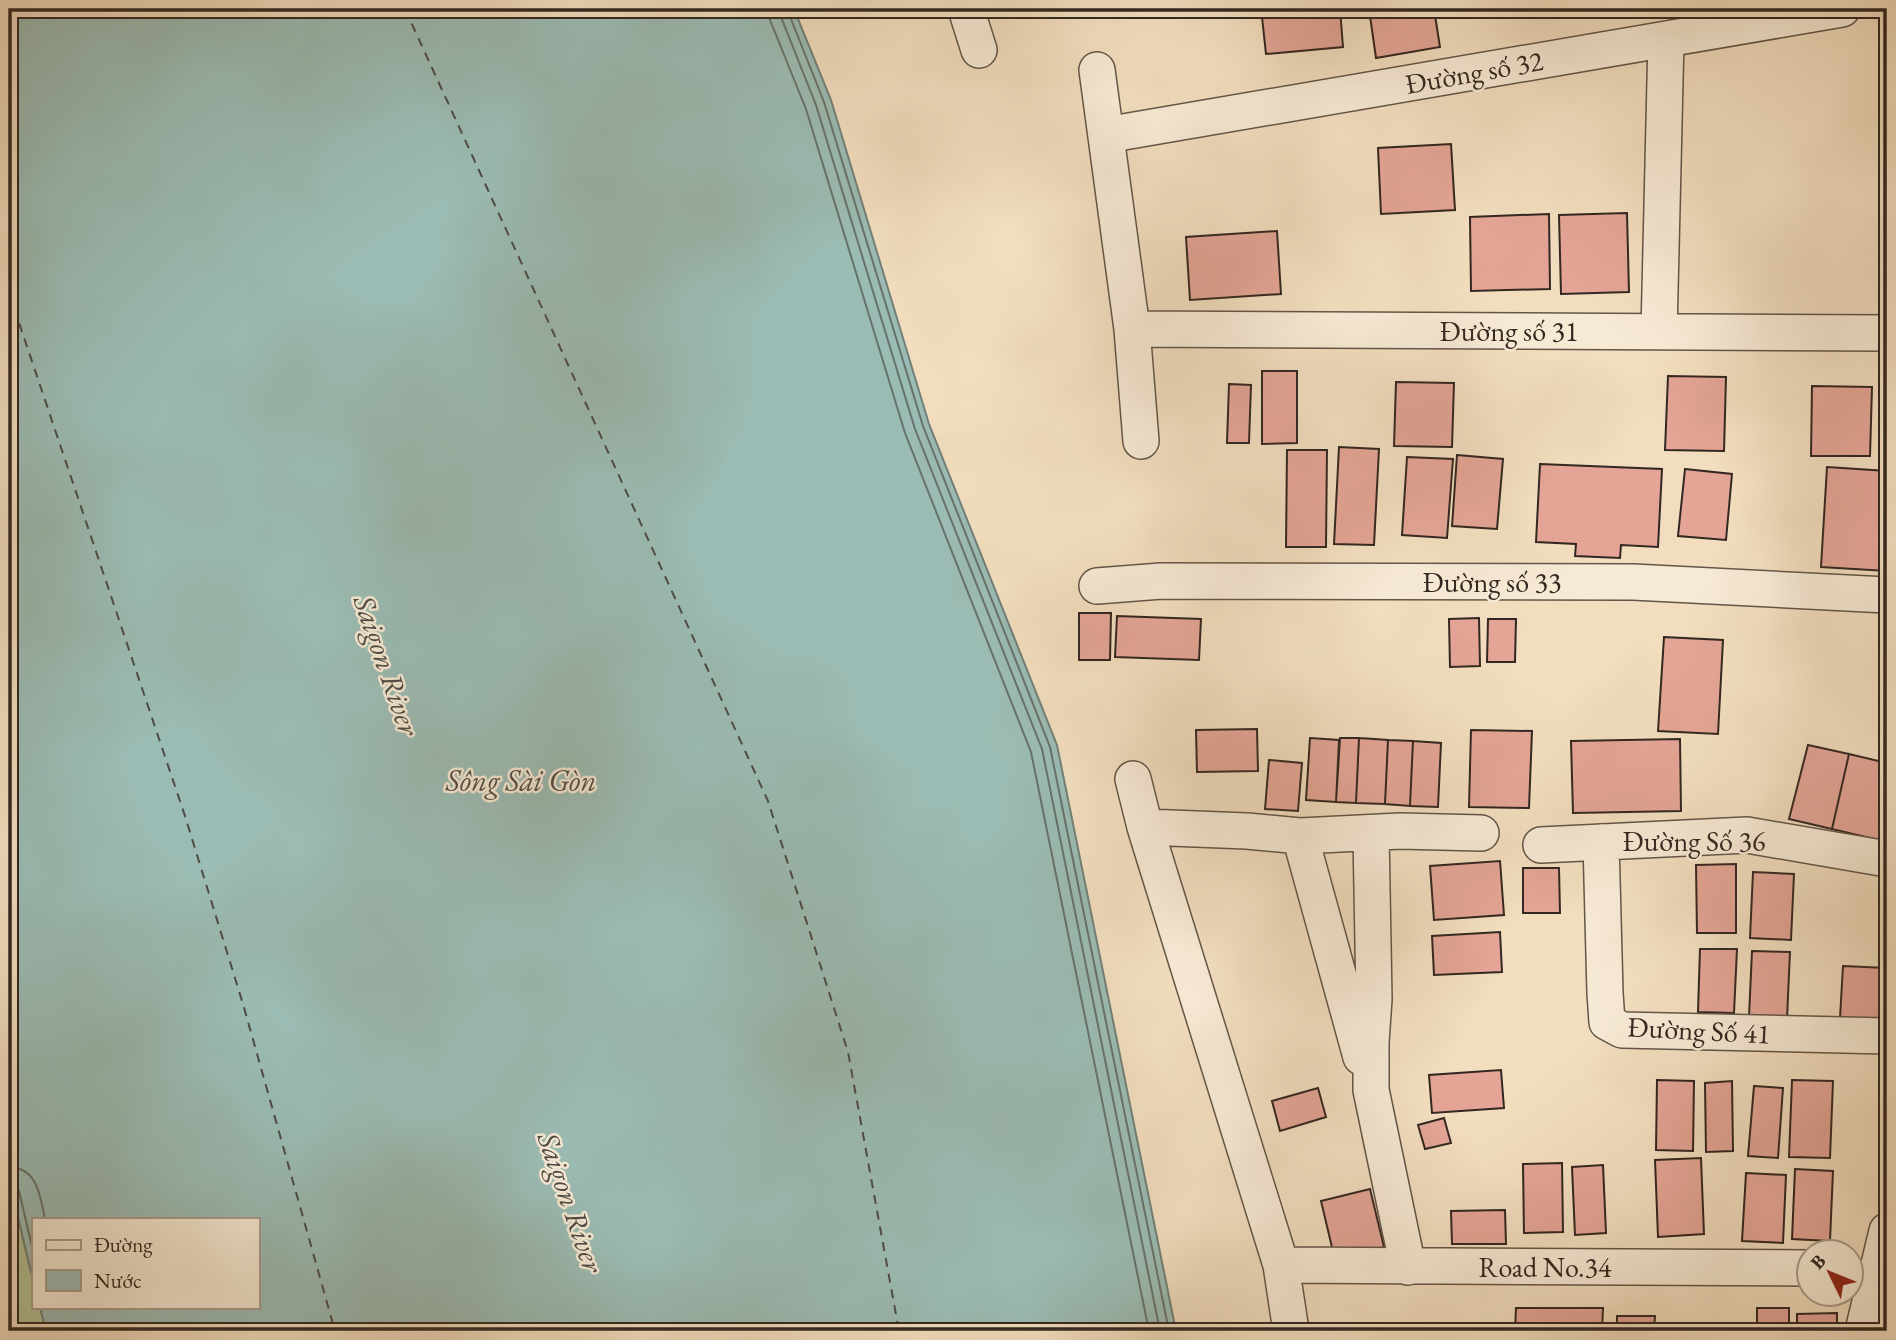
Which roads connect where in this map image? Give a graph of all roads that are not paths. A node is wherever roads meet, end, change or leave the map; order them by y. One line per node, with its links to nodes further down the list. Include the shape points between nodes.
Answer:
1 (966, 9): 4 (street)
2 (1842, 9): 3 (street, Đường số 32)
3 (1666, 39): 6 (street, Đường số 32); 8 (street)
4 (979, 50)
5 (1097, 70): 6 (street)
6 (1106, 135): 7 (street)
7 (1132, 329): 8 (street, Đường số 31); 10 (street)
8 (1659, 332): 9 (street, Đường số 31)
9 (1887, 332)
10 (1141, 441)
11 (1097, 586): 12 (street, Đường số 33, via 1161,581 1633,582)
12 (1887, 595)
13 (1133, 779): 14 (street)
14 (1145, 827): 17 (street); 24 (street)
15 (1481, 833): 16 (street)
16 (1371, 834): 17 (street); 22 (street)
17 (1300, 836): 22 (street)
18 (1601, 842): 19 (street, Đường Số 36); 20 (street, Đường Số 36, via 1748,835); 21 (street, Đường Số 41, via 1607,1022 1622,1030)
19 (1541, 845)
20 (1887, 859)
21 (1887, 1036)
22 (1371, 1090): 25 (street)
23 (1887, 1231): 27 (street)
24 (1281, 1265): 25 (street, Road No.34); 28 (street)
25 (1408, 1267): 26 (street, Road No.34)
26 (1794, 1268)
27 (1872, 1268): 29 (street)
28 (1292, 1331)
29 (1863, 1331)

